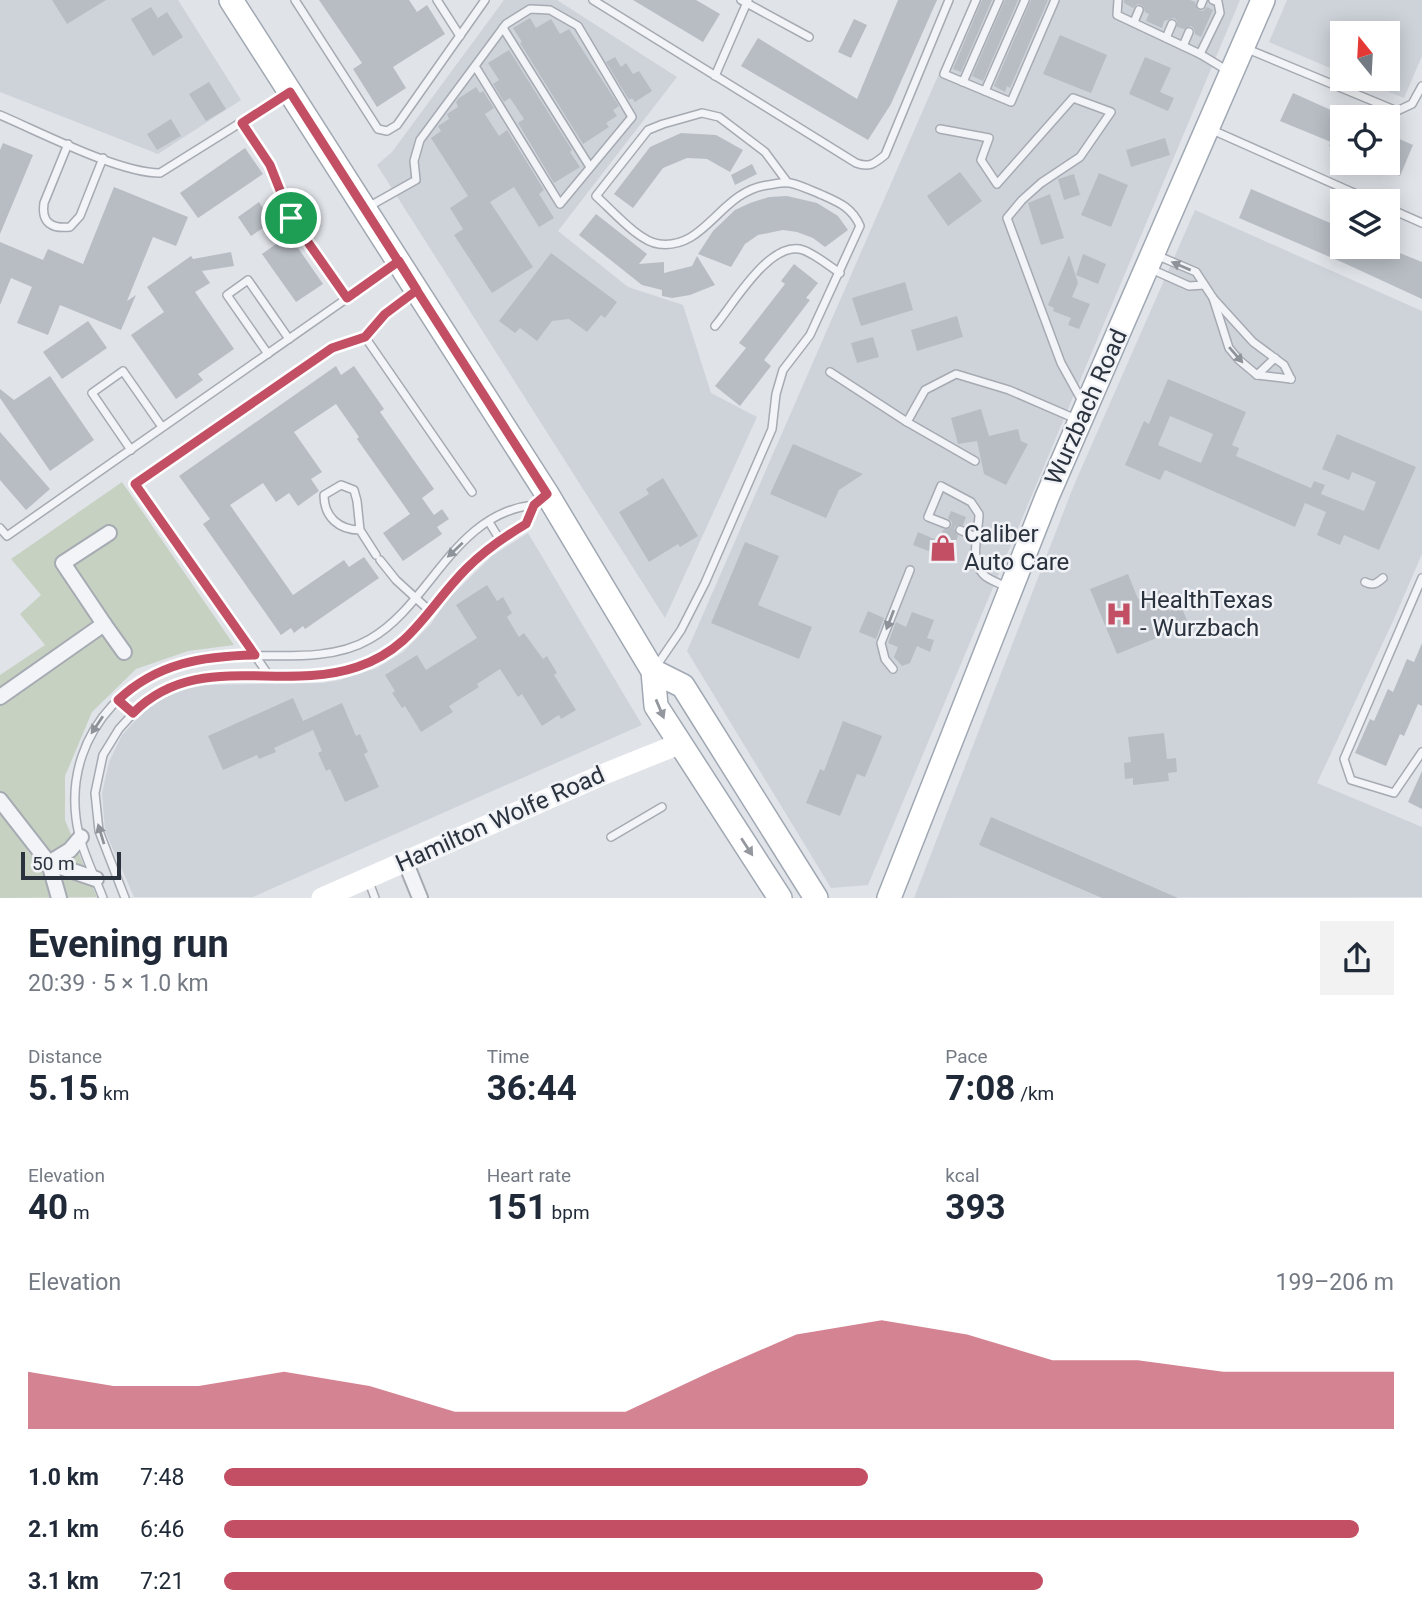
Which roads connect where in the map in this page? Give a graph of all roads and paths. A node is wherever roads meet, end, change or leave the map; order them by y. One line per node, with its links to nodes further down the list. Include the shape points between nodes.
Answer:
1 (231, 0): 32 (main road)
2 (437, 0): 20 (lane)
3 (485, 0): 20 (lane)
4 (593, 0): 28 (lane)
5 (949, 0): 28 (lane, via 885,155 874,165 856,163)
6 (976, 0): 29 (lane, via 944,74)
7 (999, 0): 29 (lane)
8 (1025, 0): 31 (lane)
9 (1055, 0): 31 (lane, via 1011,102)
10 (1118, 0): 16 (lane, via 1117,15)
11 (1213, 0): 25 (lane, via 1220,13)
12 (1263, 0): 24 (main road, Wurzbach Road)
13 (745, 1): 21 (lane); 28 (lane)
14 (297, 3): 20 (lane, via 378,129 387,131 397,125)
15 (1139, 10): 16 (lane)
16 (1133, 22): 22 (lane)
17 (1172, 24): 22 (lane)
18 (503, 28): 26 (lane); 39 (lane); 39 (lane, via 517,15 540,8 578,26 632,117)
19 (1189, 32): 23 (lane)
20 (460, 36)
21 (808, 37)
22 (1166, 38): 23 (lane)
23 (1183, 46): 25 (lane)
24 (1242, 47): 27 (main road, Wurzbach Road); 30 (lane, via 1398,111 1412,104)
25 (1199, 54): 27 (lane)
26 (475, 66): 39 (lane, via 560,204); 42 (lane, via 420,140 414,161 416,180)
27 (1231, 73): 35 (main road, Wurzbach Road)
28 (715, 76)
29 (963, 82): 31 (lane)
30 (1422, 86)
31 (985, 91)
32 (290, 92): 34 (lane); 42 (main road)
33 (0, 115): 37 (lane)
34 (242, 123): 38 (lane, via 160,173); 51 (lane, via 270,165 291,218)
35 (1207, 128): 41 (lane); 46 (main road, Wurzbach Road)
36 (940, 130): 59 (lane, via 989,138 981,160 997,184 1073,98 1111,112 1080,157 1041,183 1007,218)
37 (68, 144): 38 (lane); 38 (lane, via 42,212 48,223 58,228 70,227 80,216)
38 (103, 158)
39 (590, 167)
40 (788, 183): 40 (lane, via 743,193 685,243 662,245 648,242 596,197 648,130 702,113 719,117 765,152); 47 (lane, via 844,204 856,218 860,226)
41 (1345, 189)
42 (365, 209): 45 (main road)
43 (1400, 213): 44 (lane)
44 (1422, 223)
45 (399, 261): 49 (main road); 51 (lane)
46 (1150, 261): 48 (lane, via 1189,286); 48 (lane, one-way to 46, via 1195,272); 59 (main road, Wurzbach Road)
47 (840, 273): 52 (lane, via 804,250 779,253 765,262); 83 (lane, via 810,335 783,370 772,429 699,595)
48 (1204, 285): 50 (lane)
49 (417, 290): 53 (lane, via 385,314); 65 (main road)
50 (1213, 298): 56 (lane, via 1253,342); 58 (lane, one-way to 58, via 1229,348)
51 (343, 300): 54 (lane)
52 (715, 326)
53 (365, 337): 64 (lane); 81 (lane, via 332,348 135,484)
54 (289, 339): 55 (lane); 55 (lane, via 248,281 227,295)
55 (268, 354): 61 (lane)
56 (1275, 358): 58 (lane); 58 (lane, via 1291,379)
57 (830, 372): 60 (lane)
58 (1257, 375)
59 (1083, 414): 60 (lane, via 956,374 925,390); 76 (main road, Wurzbach Road)
60 (907, 422): 63 (lane)
61 (162, 428): 62 (lane); 62 (lane, via 123,371 113,378 92,393)
62 (131, 450): 68 (lane, via 7,537)
63 (975, 461)
64 (472, 492)
65 (540, 499): 66 (lane); 73 (lane, via 526,524); 83 (main road)
66 (489, 522): 73 (lane); 77 (lane, one-way to 77, via 447,557)
67 (946, 524): 72 (lane, via 928,517 941,486 971,502 979,514)
68 (0, 528)
69 (360, 530): 69 (lane, via 354,490 341,485 331,489 324,495 326,511 339,526); 77 (lane, via 378,558)
70 (960, 530): 72 (lane)
71 (108, 533): 79 (street, via 62,564)
72 (978, 538): 76 (lane, via 978,567)
73 (500, 540): 78 (lane, via 464,570)
74 (909, 570): 82 (lane, one-way to 82, via 881,643)
75 (1422, 578): 89 (lane, via 1344,759 1351,780 1394,793)
76 (1010, 589): 99 (main road, Wurzbach Road)
77 (415, 597): 78 (lane); 81 (lane, via 381,632 348,650)
78 (430, 612): 84 (lane, via 407,639 373,662 327,676)
79 (104, 624): 80 (street); 85 (street)
80 (124, 652)
81 (255, 655): 84 (lane); 86 (lane, via 218,656 170,667 141,681)
82 (893, 669)
83 (653, 671): 88 (main road, one-way to 88, via 656,706); 90 (main road, via 683,686)
84 (270, 677): 87 (lane, via 215,676 186,681 160,692)
85 (0, 697)
86 (118, 700): 87 (lane); 93 (lane, one-way to 93, via 95,725 83,750 75,797)
87 (133, 713): 102 (lane, one-way to 87, via 99,831 95,793 103,755)
88 (679, 744): 90 (main road, via 704,745); 95 (street, Hamilton Wolfe Road); 106 (main road, one-way to 106)
89 (1422, 752)
90 (725, 754): 107 (main road)
91 (2, 807): 96 (street)
92 (662, 807): 94 (lane)
93 (81, 837): 96 (street); 98 (lane)
94 (611, 837)
95 (405, 861): 97 (street, Hamilton Wolfe Road); 105 (street)
96 (49, 863): 98 (street); 100 (street)
97 (368, 877): 103 (street, Hamilton Wolfe Road); 104 (lane)
98 (96, 879): 101 (lane)
99 (891, 890): 108 (main road)
100 (59, 898)
101 (103, 898)
102 (125, 898)
103 (322, 898)
104 (375, 898)
105 (420, 898)
106 (780, 898)
107 (816, 898)
108 (874, 898)

